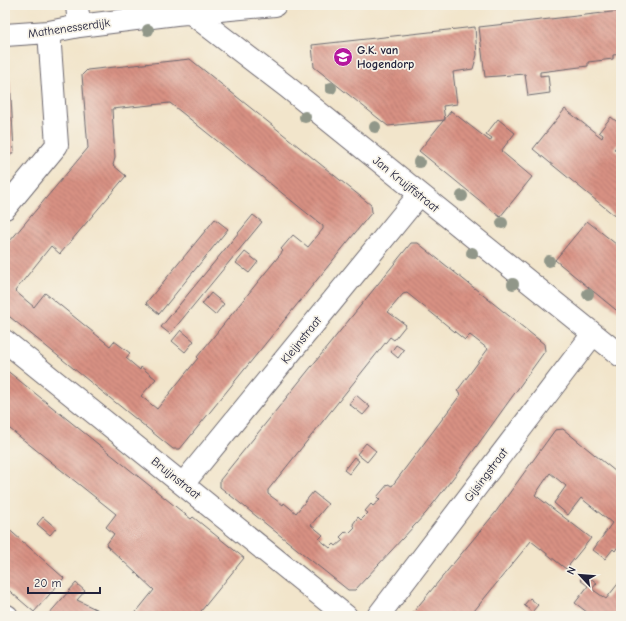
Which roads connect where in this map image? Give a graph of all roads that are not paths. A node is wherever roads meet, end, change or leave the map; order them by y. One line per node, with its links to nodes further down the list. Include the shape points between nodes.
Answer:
1 (275, 5): 2 (street, Mathenesserdijk)
2 (191, 13): 3 (street, Mathenesserdijk); 6 (street, Jan Kruijffstraat, via 286,86)
3 (78, 16): 4 (street, Mathenesserdijk)
4 (49, 32): 5 (street, Mathenesserdijk); 7 (street, via 58,145)
5 (5, 35)
6 (419, 195): 8 (street, Jan Kruijffstraat); 11 (street, Kleijnstraat)
7 (5, 208)
8 (593, 334): 10 (street, Jan Kruijffstraat); 13 (street, Gijsingstraat)
9 (5, 341): 11 (street, Bruijnstraat)
10 (621, 356)
11 (183, 484): 12 (street, Bruijnstraat)
12 (346, 616)
13 (378, 616)

